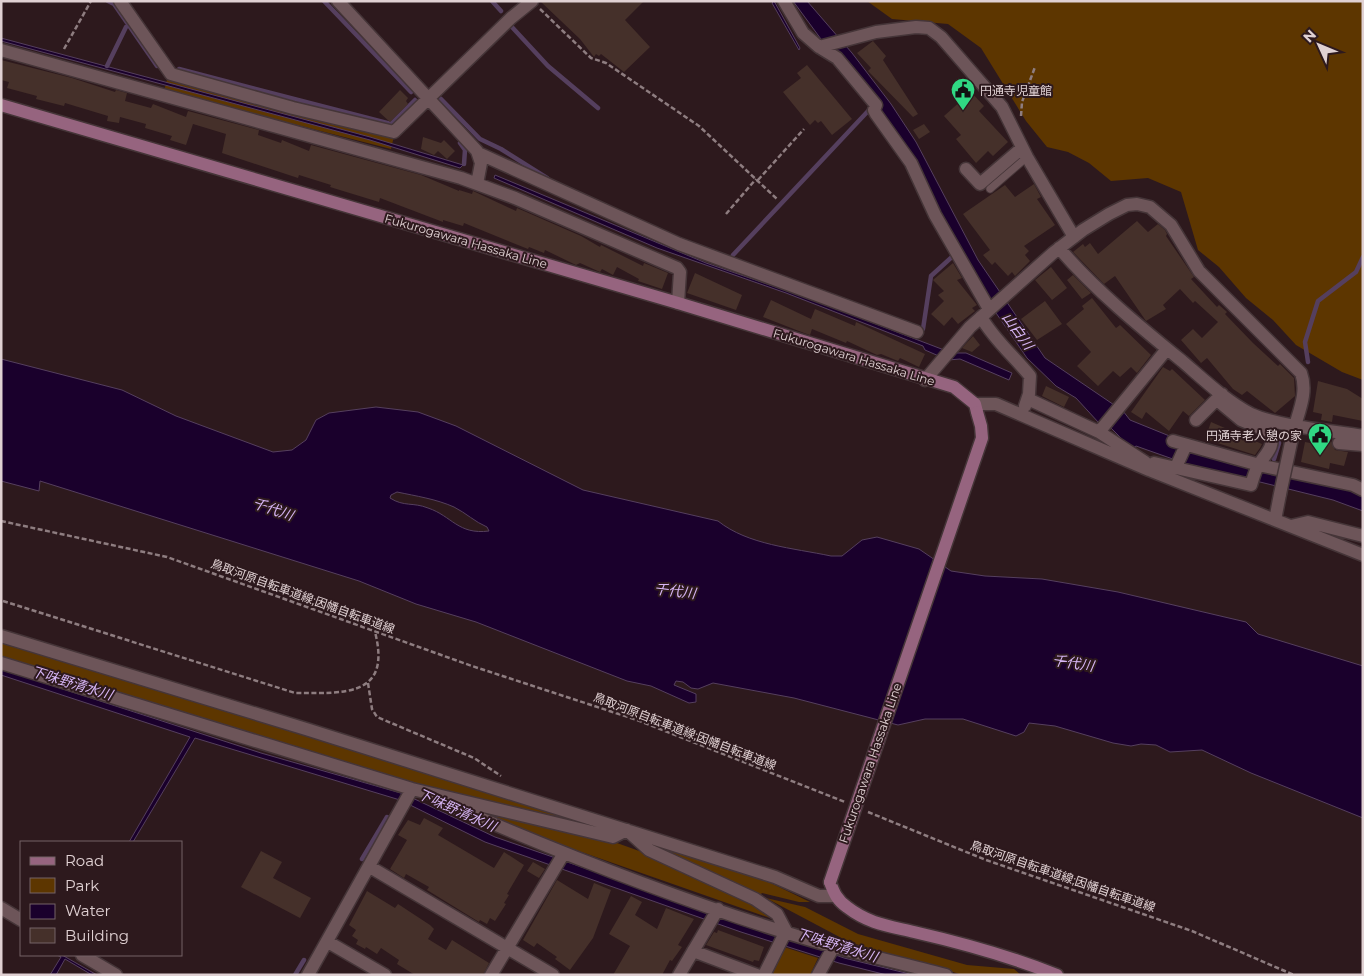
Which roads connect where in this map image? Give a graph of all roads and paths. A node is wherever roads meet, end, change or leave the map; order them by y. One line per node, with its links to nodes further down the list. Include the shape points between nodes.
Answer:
1 (91, 1): 7 (path)
2 (120, 1): 10 (street, via 171,74 394,132)
3 (338, 1): 10 (street)
4 (784, 1): 6 (street, via 803,33)
5 (535, 5): 10 (street, via 499,29); 16 (path, via 591,58 606,63 676,108 717,141)
6 (822, 46): 13 (street, via 876,32 928,28 941,38 1002,107); 24 (street, via 837,58 876,106 876,114 911,164)
7 (64, 49)
8 (1, 50): 17 (street)
9 (1035, 67): 13 (path, via 1022,102)
10 (430, 98): 14 (street)
11 (1, 105): 23 (main road, Fukurogawara Hassaka Line)
12 (804, 129): 16 (path)
13 (1022, 147): 15 (street, via 980,184); 18 (lane); 21 (street)
14 (478, 153): 17 (street, via 481,163); 25 (street, via 679,244)
15 (966, 169)
16 (757, 180): 19 (path); 20 (path)
17 (477, 184): 23 (street, via 676,268 680,272)
18 (990, 189)
19 (777, 199)
20 (726, 214)
21 (1074, 237): 22 (street); 33 (street, via 1127,205 1150,207 1161,215 1171,225 1199,271 1301,373 1305,383 1304,395)
22 (1059, 248): 24 (street); 26 (street, via 1074,266)
23 (678, 303): 27 (main road, Fukurogawara Hassaka Line)
24 (987, 311): 27 (street, via 951,347); 29 (street, via 1002,347 1030,376)
25 (917, 332)
26 (1167, 349): 28 (street); 34 (street)
27 (925, 380): 30 (main road, Fukurogawara Hassaka Line, via 954,387)
28 (1219, 397): 32 (street); 33 (street, via 1252,414); 40 (street, via 1241,420 1270,432 1270,448)
29 (1028, 399): 31 (street); 34 (street)
30 (976, 408): 31 (street, via 996,404); 61 (main road, Fukurogawara Hassaka Line, bridge, via 982,438 830,882)
31 (1022, 416): 42 (street)
32 (1196, 420)
33 (1294, 425): 35 (street); 44 (street, bridge)
34 (1101, 429): 42 (street, via 1145,462)
35 (1363, 436)
36 (1173, 441): 38 (street)
37 (1339, 443): 39 (street)
38 (1186, 445): 40 (street); 41 (street)
39 (1363, 445)
40 (1258, 465): 41 (street, via 1251,485); 43 (street, via 1353,485)
41 (1176, 467): 42 (street, via 1154,463)
42 (1149, 470): 44 (street)
43 (1363, 490)
44 (1275, 520): 46 (street)
45 (1, 521): 50 (path, 鳥取河原自転車道線;因幡自転車道線, via 167,557)
46 (1291, 526): 47 (street, via 1308,522); 48 (street)
47 (1363, 536)
48 (1363, 555)
49 (3, 601): 53 (path, via 295,693 354,690)
50 (375, 631): 53 (path, via 379,660); 56 (path, 鳥取河原自転車道線;因幡自転車道線, via 637,720)
51 (1, 636): 58 (street)
52 (1, 663): 55 (street)
53 (368, 683): 54 (path, via 372,709 377,717 474,758)
54 (503, 777)
55 (412, 789): 58 (street, via 614,837); 59 (street); 60 (street)
56 (845, 803)
57 (862, 810): 82 (path, 鳥取河原自転車道線;因幡自転車道線, via 986,860 1192,931)
58 (627, 830): 61 (street, via 775,877 819,896); 65 (street, via 649,850 756,899 777,914)
59 (564, 853): 63 (street); 68 (street)
60 (370, 867): 66 (street); 68 (street)
61 (835, 896): 81 (main road, via 862,916 887,928 923,934)
62 (1, 908): 64 (street)
63 (718, 909): 65 (street); 69 (street)
64 (20, 919)
65 (786, 931): 67 (street); 78 (street)
66 (328, 942): 72 (street); 73 (street)
67 (834, 946): 79 (street); 80 (street)
68 (507, 948): 74 (street); 75 (street)
69 (693, 951): 76 (street); 77 (street)
70 (84, 956): 71 (street)
71 (116, 975)
72 (308, 975)
73 (385, 975)
74 (491, 975)
75 (552, 975)
76 (679, 975)
77 (757, 975)
78 (764, 975)
79 (818, 975)
80 (946, 975)
81 (1057, 975)
82 (1294, 975)

